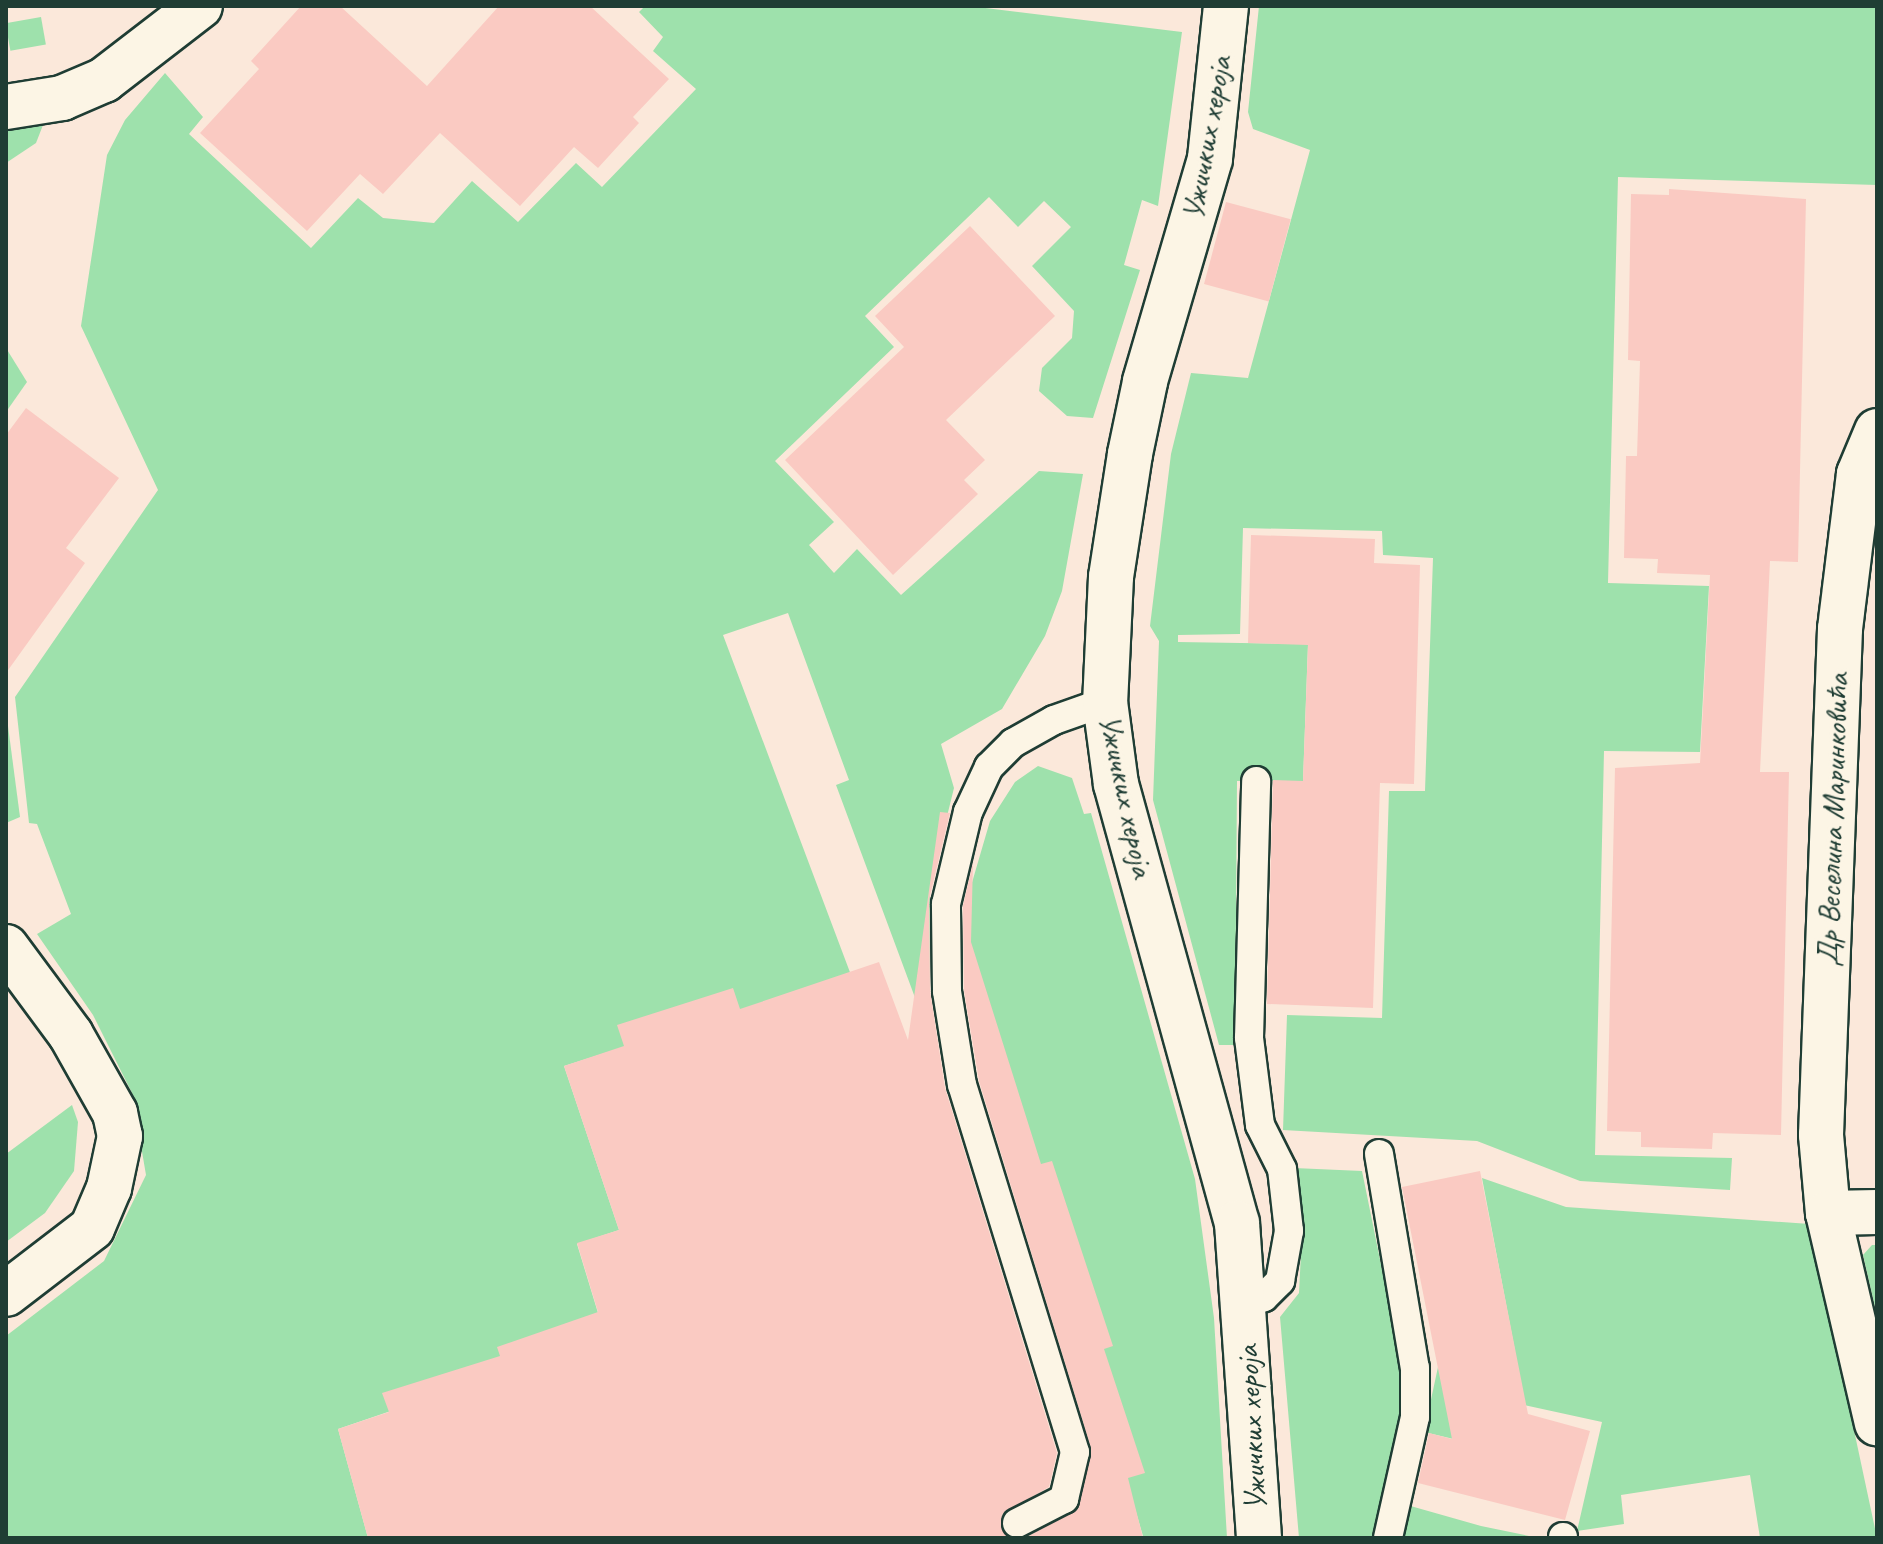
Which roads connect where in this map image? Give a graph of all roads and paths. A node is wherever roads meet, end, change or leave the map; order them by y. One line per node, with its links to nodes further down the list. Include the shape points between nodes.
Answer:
1 (200, 6): 3 (street, via 104,80 62,98)
2 (1226, 6): 5 (street, Ужичких хероја, via 1210,159 1145,382 1130,454 1111,577)
3 (6, 107)
4 (1877, 431): 10 (street, Др Веселина Маринковића, via 1859,474 1840,629 1821,1135)
5 (1105, 702): 12 (street, Ужичких хероја, via 1116,784 1237,1223); 14 (lane, via 1054,720 1013,743 989,767 968,812 946,904 947,991 962,1085 1075,1452 1064,1499)
6 (1256, 781): 12 (lane, via 1249,1038 1260,1125 1282,1169 1289,1231 1280,1281 1264,1297)
7 (6, 947): 11 (street, via 71,1035 115,1113 120,1136 109,1188 92,1228)
8 (1379, 1154): 16 (lane, via 1415,1368 1415,1417)
9 (1877, 1212): 10 (street)
10 (1828, 1213): 13 (street, Др Веселина Маринковића)
11 (6, 1294)
12 (1244, 1304): 15 (street, Ужичких хероја)
13 (1877, 1423)
14 (1017, 1523)
15 (1259, 1538)
16 (1388, 1538)

